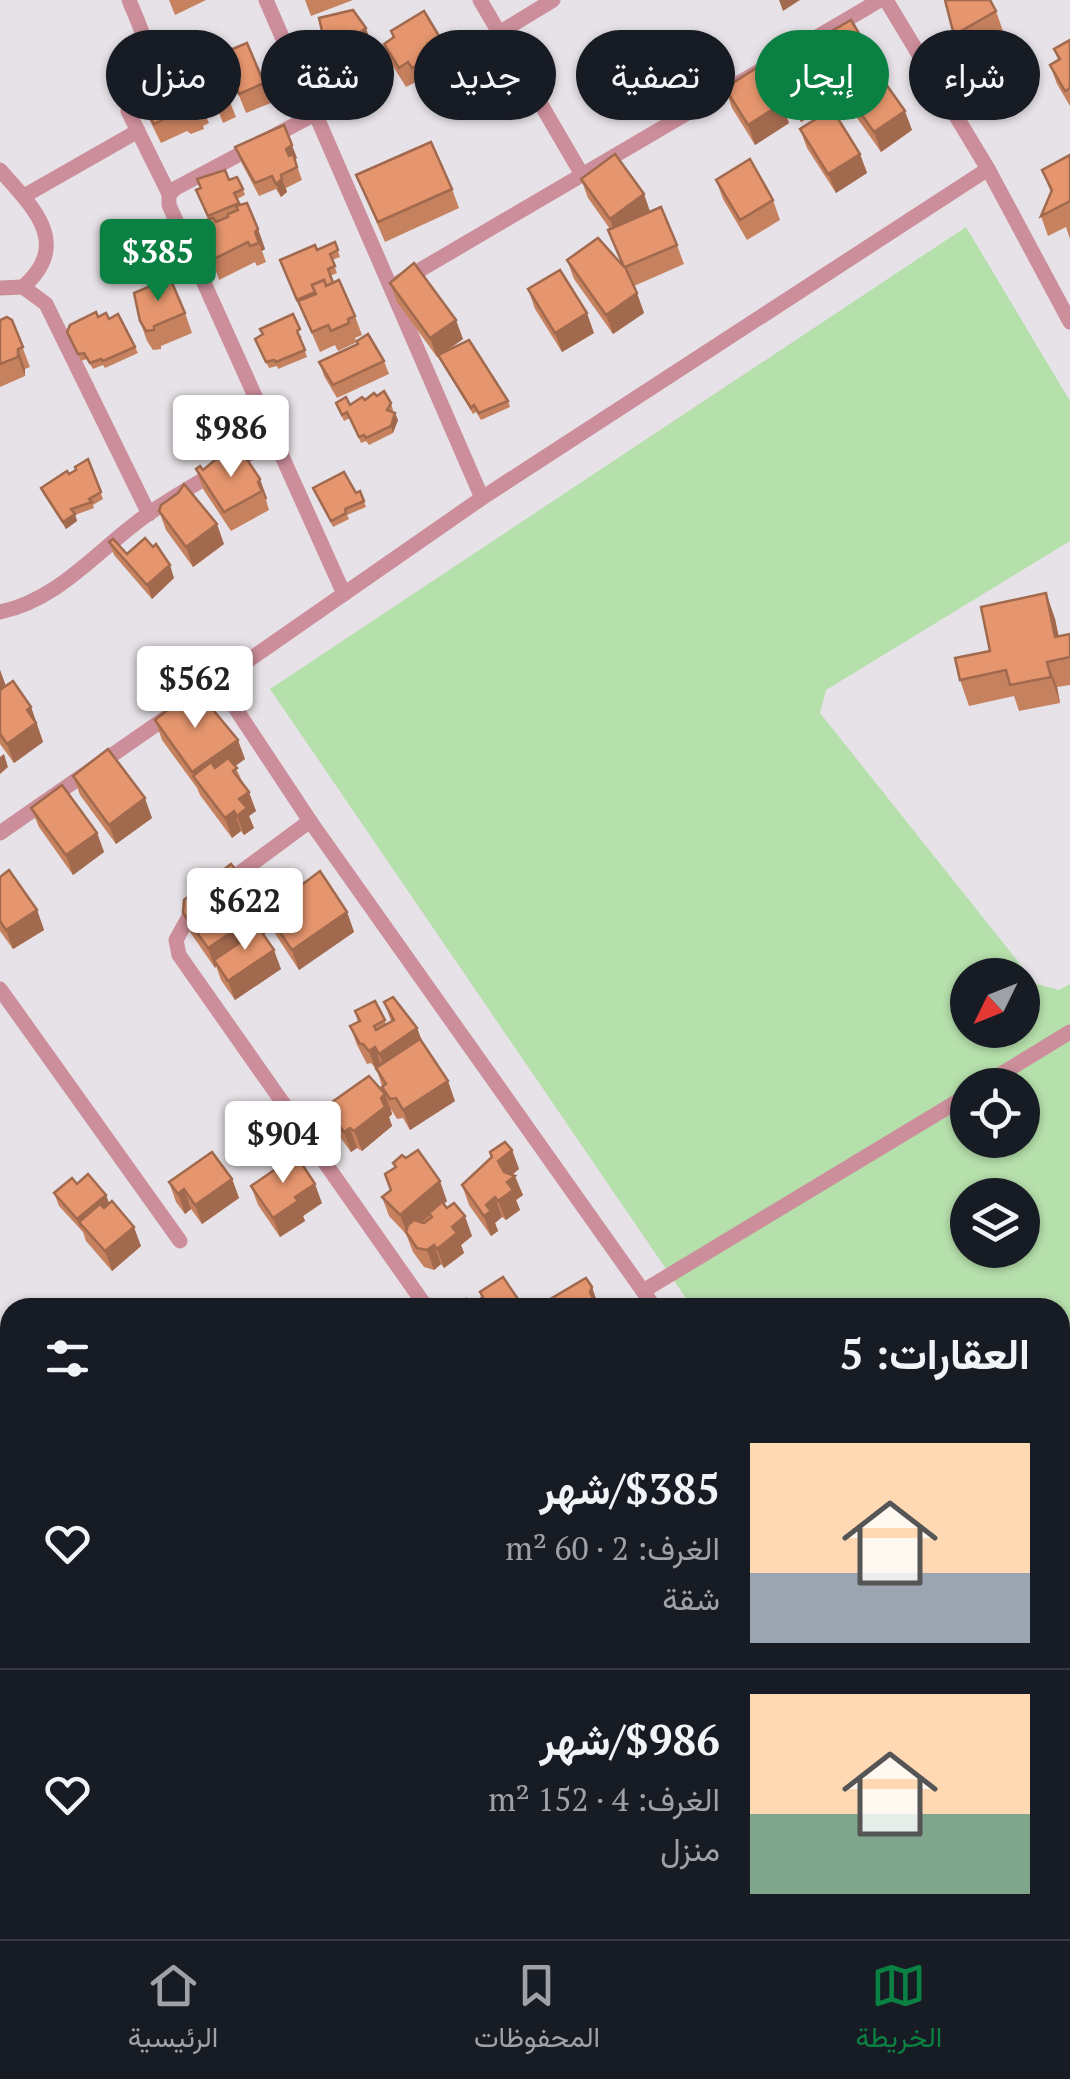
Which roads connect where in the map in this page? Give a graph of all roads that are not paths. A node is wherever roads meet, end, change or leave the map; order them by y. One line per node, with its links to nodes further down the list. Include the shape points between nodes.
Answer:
1 (129, 0): 12 (street, via 148,60 128,111)
2 (266, 0): 6 (street)
3 (480, 0): 7 (street)
4 (553, 0): 8 (street)
5 (883, 0): 13 (street); 15 (street)
6 (279, 30)
7 (498, 30)
8 (502, 30)
9 (304, 120): 16 (street)
10 (318, 120): 20 (street)
11 (550, 120): 15 (street)
12 (138, 131): 16 (street); 17 (street)
13 (988, 169): 21 (street); 23 (street)
14 (0, 170): 17 (street)
15 (580, 173): 20 (street)
16 (170, 194): 22 (street, via 169,205)
17 (24, 196): 18 (street, via 46,234 48,255)
18 (23, 287): 19 (street); 24 (street, via 46,304)
19 (0, 288)
20 (390, 288): 23 (street)
21 (1069, 317)
22 (276, 440): 24 (street); 25 (street)
23 (482, 498): 25 (street)
24 (148, 514): 26 (street, via 92,563 29,604)
25 (344, 594): 27 (street)
26 (0, 612)
27 (218, 682): 28 (street); 29 (street)
28 (310, 821): 35 (street); 36 (street, via 191,910 176,940 179,955)
29 (0, 833)
30 (0, 989): 34 (street)
31 (1070, 1032): 32 (street)
32 (1012, 1068)
33 (950, 1106): 35 (street)
34 (180, 1241)
35 (644, 1291): 37 (street)
36 (420, 1298)
37 (649, 1298)

